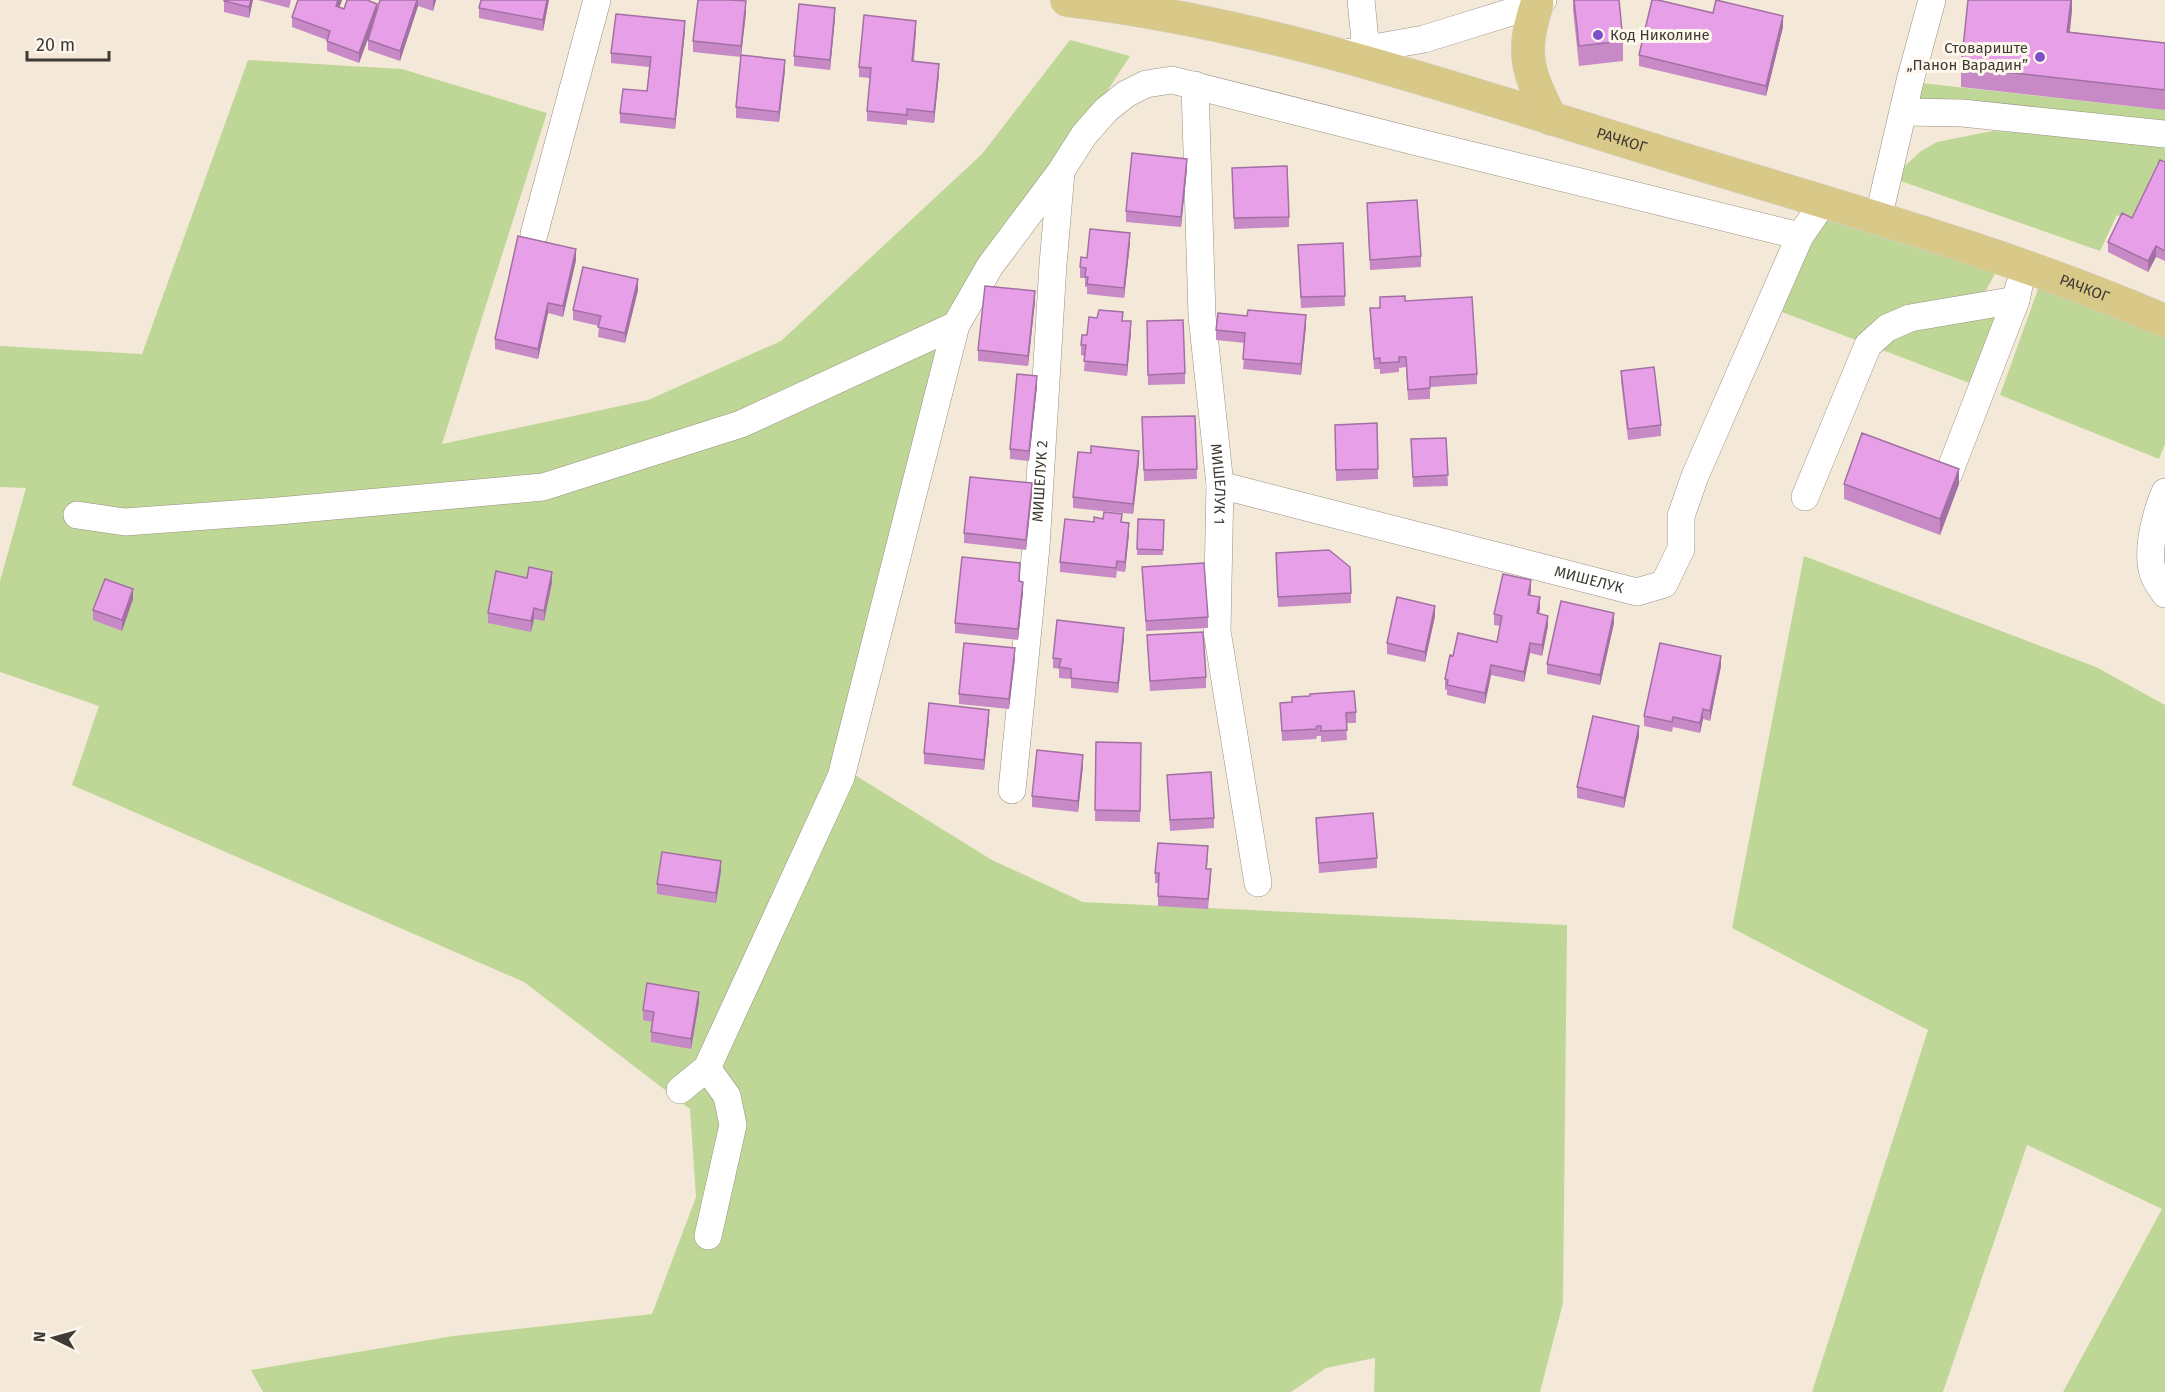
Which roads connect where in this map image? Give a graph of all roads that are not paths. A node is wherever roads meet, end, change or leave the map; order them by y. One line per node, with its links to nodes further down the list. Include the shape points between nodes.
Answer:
1 (597, 0): 14 (street)
2 (1067, 0): 6 (main road, РАЧКОГ)
3 (1361, 0): 6 (street)
4 (1932, 0): 8 (street)
5 (1540, 2): 6 (street, via 1424,39); 9 (main road, via 1530,25 1528,66)
6 (1351, 52): 9 (main road, РАЧКОГ)
7 (1195, 84): 11 (street, via 1172,80 1146,84 1126,94 1084,135); 15 (street); 21 (street, МИШЕЛУК 1, via 1202,316)
8 (1904, 112): 10 (street); 13 (street)
9 (1551, 119): 12 (main road, РАЧКОГ)
10 (2165, 134)
11 (1061, 171): 19 (street, via 990,266); 26 (street, МИШЕЛУК 2, via 1036,548)
12 (1823, 203): 13 (main road, РАЧКОГ); 15 (street, МИШЕЛУК)
13 (1878, 219): 16 (main road, РАЧКОГ)
14 (534, 234)
15 (1800, 237): 21 (street, МИШЕЛУК, via 1695,476 1681,516 1681,549 1664,584 1637,592)
16 (2024, 266): 17 (street); 18 (main road, РАЧКОГ)
17 (2016, 300): 20 (street); 23 (street, via 1910,318 1887,328 1868,345)
18 (2165, 321)
19 (956, 324): 24 (street, via 741,424 543,487 125,522); 28 (street, via 841,777)
20 (1949, 472)
21 (1220, 485): 27 (street, МИШЕЛУК 1, via 1218,631)
22 (2165, 492): 25 (street, via 2151,545 2153,573)
23 (1805, 497)
24 (77, 515)
25 (2165, 594)
26 (1012, 790)
27 (1258, 883)
28 (707, 1068): 29 (street); 30 (street, via 727,1096 733,1125)
29 (680, 1090)
30 (708, 1236)

